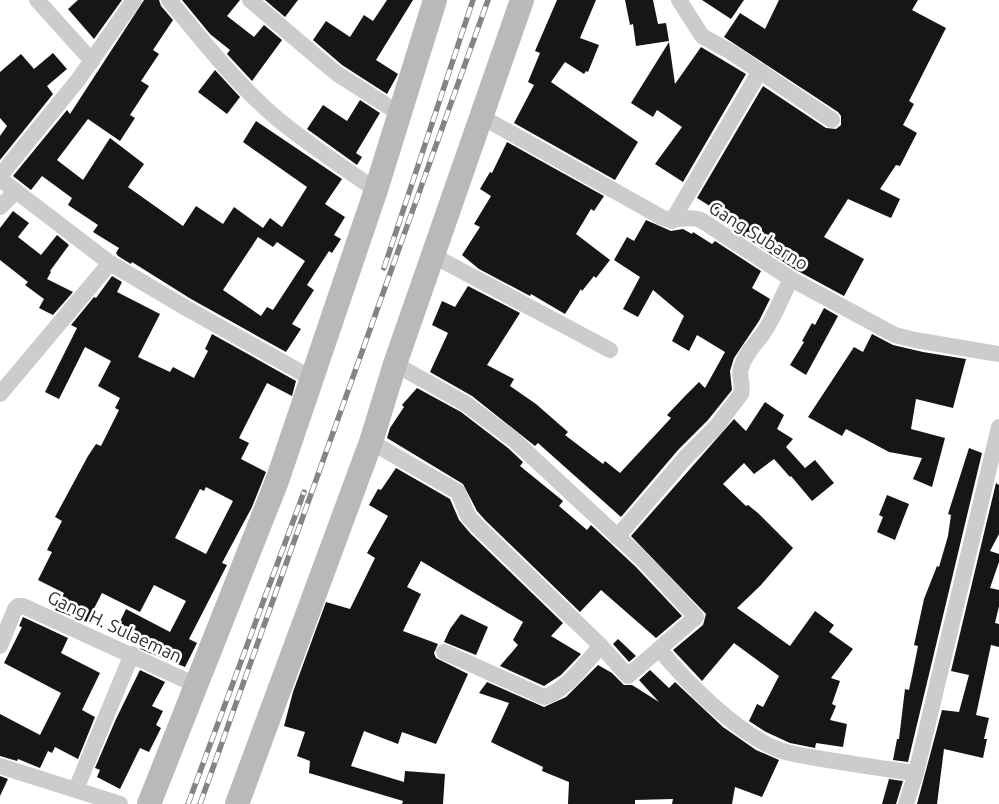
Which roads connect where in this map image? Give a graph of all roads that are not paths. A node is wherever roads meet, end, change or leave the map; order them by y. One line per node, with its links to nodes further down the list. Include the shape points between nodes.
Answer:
1 (37, 0): 8 (street)
2 (134, 0): 8 (street)
3 (169, 0): 14 (street, via 215,56 272,115)
4 (250, 0): 10 (street, via 336,73)
5 (435, 0): 10 (main road)
6 (522, 0): 11 (main road)
7 (679, 0): 9 (street, via 702,36)
8 (92, 61): 13 (street)
9 (760, 71): 12 (street); 17 (street)
10 (400, 114): 14 (main road)
11 (482, 117): 17 (street, Gang Subarno); 18 (main road)
12 (832, 120)
13 (0, 177): 15 (street)
14 (376, 190): 24 (main road)
15 (16, 191): 16 (street); 19 (street)
16 (0, 207)
17 (672, 221): 20 (street, Gang Subarno, via 687,217 700,220)
18 (432, 255): 21 (street); 23 (main road)
19 (110, 263): 24 (street); 25 (street)
20 (791, 279): 22 (street, Gang Subarno, via 895,334); 28 (street, via 765,330 742,364 741,394 716,427)
21 (610, 350)
22 (999, 354)
23 (395, 364): 27 (main road); 28 (street, via 466,404 514,440)
24 (313, 378): 34 (main road, via 238,584)
25 (0, 394)
26 (999, 427): 36 (street)
27 (371, 442): 30 (street, via 458,492 468,516); 40 (main road)
28 (617, 537): 31 (street, via 696,617)
29 (0, 646): 33 (street, Gang H. Sulaeman, via 18,606 23,606)
30 (601, 646): 31 (street, via 628,676); 32 (street, via 561,688 544,697)
31 (659, 650): 36 (street, via 708,700 751,734 777,749)
32 (444, 652)
33 (132, 654): 34 (street, Gang H. Sulaeman); 37 (street)
34 (196, 685): 39 (main road)
35 (0, 766): 37 (street)
36 (916, 773): 41 (street)
37 (76, 789): 38 (street)
38 (120, 804)
39 (149, 804)
40 (237, 804)
41 (906, 804)

